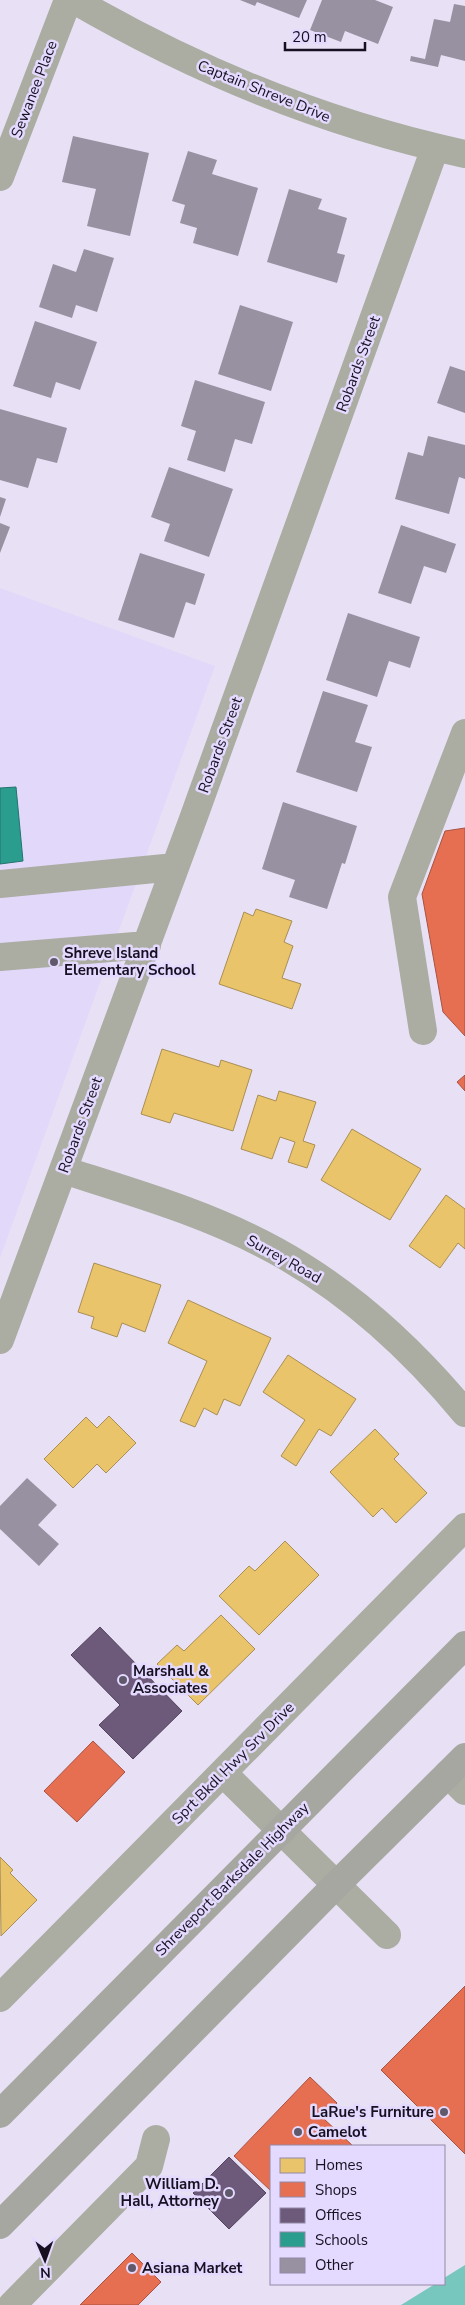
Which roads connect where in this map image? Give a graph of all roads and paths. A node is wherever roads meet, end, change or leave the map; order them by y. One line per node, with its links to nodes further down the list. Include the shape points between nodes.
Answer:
1 (68, 0): 5 (street, Sewanee Place)
2 (74, 0): 3 (street, Captain Shreve Drive, via 133,34 232,82 334,120)
3 (435, 148): 4 (street, Captain Shreve Drive); 7 (street, Robards Street)
4 (465, 154)
5 (0, 177)
6 (465, 733): 11 (street, via 402,898)
7 (175, 867): 8 (street); 9 (street, Robards Street)
8 (0, 884)
9 (147, 944): 10 (street); 12 (street, Robards Street)
10 (0, 957)
11 (423, 1031)
12 (63, 1170): 13 (street, Robards Street); 14 (street, Surrey Road, via 168,1204 276,1251 332,1287 379,1324 440,1382)
13 (0, 1340)
14 (465, 1413)
15 (465, 1527): 17 (street, Sprt Bkdl Hwy Srv Drive)
16 (465, 1645): 19 (main road, Shreveport Barksdale Highway)
17 (223, 1773): 19 (street); 22 (street, Sprt Bkdl Hwy Srv Drive)
18 (459, 1774): 20 (main road)
19 (281, 1830): 20 (street); 23 (main road, Shreveport Barksdale Highway)
20 (336, 1885): 21 (street); 25 (main road)
21 (387, 1936)
22 (0, 1998)
23 (0, 2114)
24 (156, 2139): 26 (street, via 149,2166)
25 (0, 2225)
26 (12, 2305)

